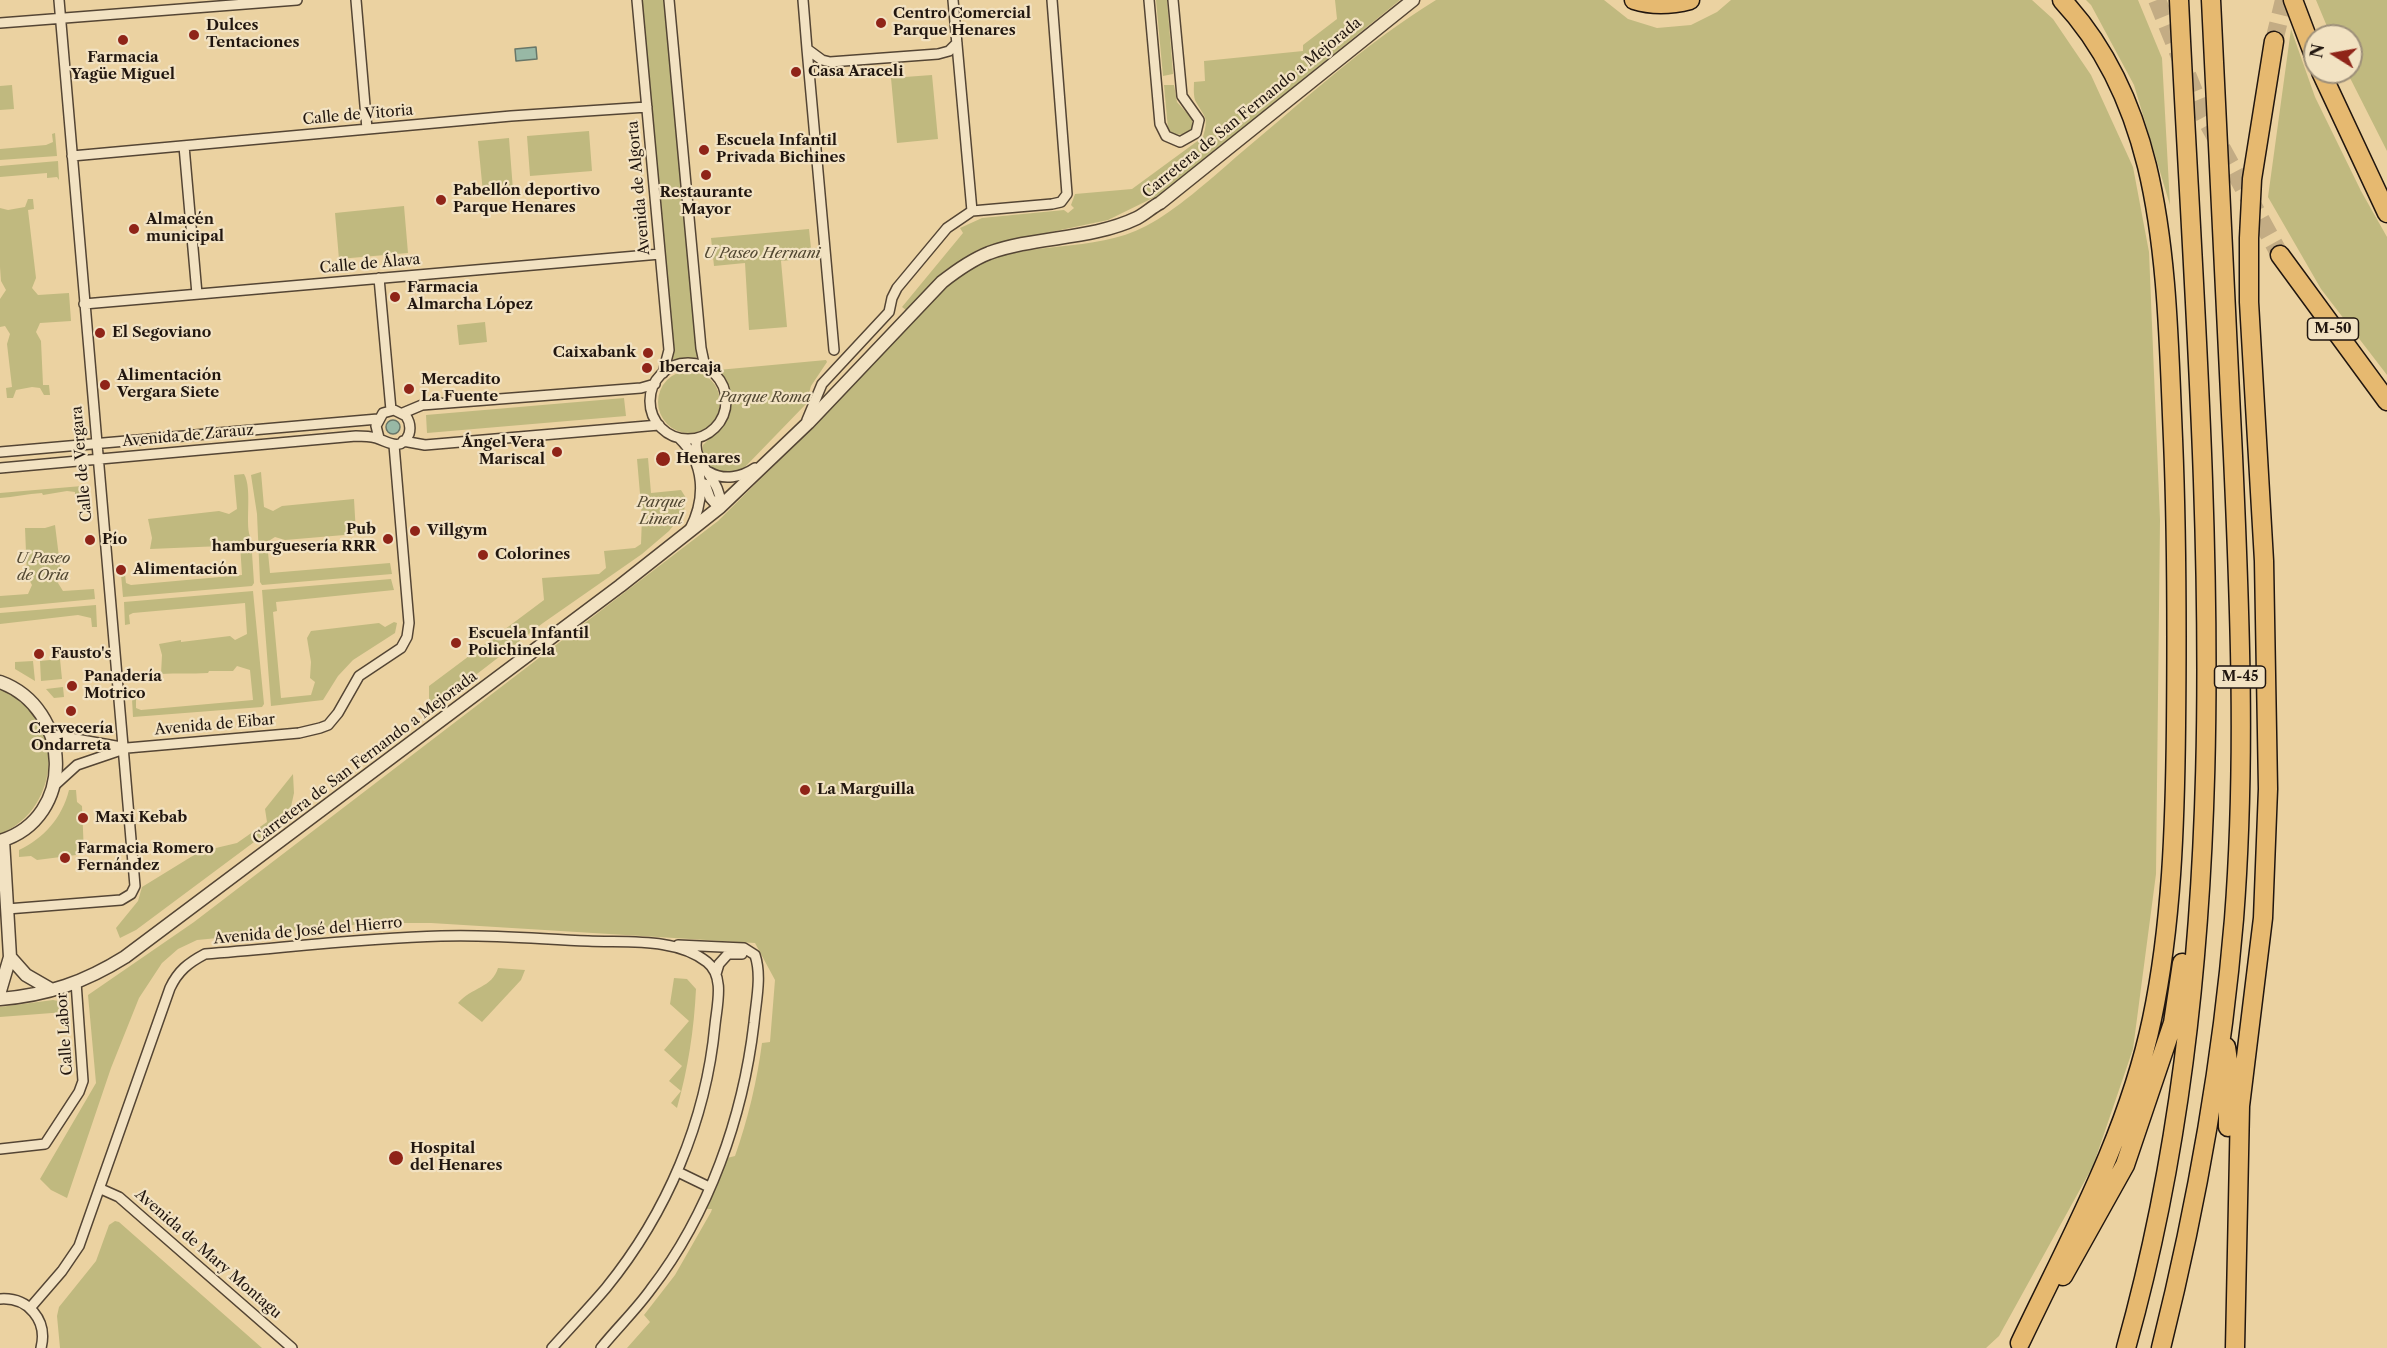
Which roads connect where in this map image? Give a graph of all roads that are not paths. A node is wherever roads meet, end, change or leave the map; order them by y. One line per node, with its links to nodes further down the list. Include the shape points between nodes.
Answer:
1 (58, 0): 18 (street, Calle de Vergara)
2 (297, 0): 18 (street)
3 (356, 0): 26 (street)
4 (637, 0): 25 (street, Avenida de Algorta)
5 (669, 0): 37 (street)
6 (803, 0): 23 (street)
7 (953, 0): 22 (street)
8 (1052, 0): 29 (street, via 1067,194 1061,202 1052,204)
9 (1149, 0): 10 (street, via 1160,124 1166,135 1180,142 1196,133 1199,120 1182,96)
10 (1173, 0)
11 (1413, 0): 45 (street, Carretera de San Fernando a Mejorada, via 1138,217 1005,248 958,270 942,282)
12 (1634, 0): 13 (highway, via 1654,5)
13 (1690, 0)
14 (2062, 0): 80 (highway, via 2106,58 2132,115 2157,220 2168,337 2178,560 2175,800 2168,908 2152,1019 2134,1089 2108,1158)
15 (2179, 0): 64 (highway, M-45, via 2205,564 2205,785)
16 (2211, 0): 73 (highway, M-45, via 2240,681 2234,917)
17 (2293, 0): 20 (highway)
18 (60, 18): 19 (street); 28 (street, Calle de Vergara)
19 (0, 23)
20 (2303, 26)
21 (2274, 41): 87 (highway, via 2252,179 2248,238 2264,561 2268,789 2263,918 2240,1106)
22 (957, 43): 23 (street, via 938,54 830,62); 29 (street)
23 (807, 49): 36 (street)
24 (2326, 84): 30 (highway)
25 (647, 107): 26 (street, Calle de Vitoria); 31 (street, Avenida de Algorta)
26 (367, 129): 27 (street, Calle de Vitoria)
27 (183, 146): 28 (street, Calle de Vitoria); 34 (street)
28 (72, 156): 35 (street, Calle de Vergara)
29 (972, 211): 45 (street, via 948,228 897,288 890,312 822,384)
30 (2387, 213)
31 (660, 254): 33 (street, Calle de Álava); 38 (street, Avenida de Algorta, via 669,350)
32 (2280, 255): 40 (highway, M-50)
33 (379, 278): 34 (street, Calle de Álava); 41 (street)
34 (197, 294): 35 (street, Calle de Álava)
35 (84, 304): 50 (street, Calle de Vergara)
36 (834, 350)
37 (705, 367): 38 (street, via 686,363); 48 (street, via 720,382 726,404 717,425)
38 (663, 373): 39 (street)
39 (655, 384): 42 (street, via 422,405); 44 (street, via 651,405)
40 (2387, 401)
41 (391, 410): 42 (street); 43 (street, Avenida de Zarauz)
42 (403, 413): 49 (street, via 410,427)
43 (378, 419): 46 (street); 50 (street, Avenida de Zarauz)
44 (659, 425): 47 (street); 49 (street, Avenida de Zarauz, via 425,445)
45 (803, 428): 53 (street, Carretera de San Fernando a Mejorada)
46 (379, 438): 49 (street, Avenida de Zarauz, via 386,443); 52 (street, Avenida de Zarauz, via 356,436)
47 (679, 438): 48 (street); 55 (street)
48 (698, 438): 55 (street, via 696,451)
49 (399, 443): 60 (street, Avenida de Eibar, via 409,623 404,644 394,655 359,676 328,725 306,732)
50 (95, 445): 51 (street, Avenida de Zarauz); 52 (street, Calle de Vergara)
51 (0, 452)
52 (96, 459): 54 (street, Avenida de Zarauz); 60 (street, Calle de Vergara)
53 (770, 459): 55 (street, via 735,477); 56 (street, Carretera de San Fernando a Mejorada)
54 (0, 468)
55 (701, 469): 56 (street, via 710,498); 57 (street, via 702,500)
56 (720, 507): 57 (street, Carretera de San Fernando a Mejorada)
57 (687, 534): 69 (street, Carretera de San Fernando a Mejorada, via 125,957 95,976)
58 (0, 682): 59 (street, via 40,711)
59 (53, 735): 60 (street, Avenida de Eibar); 61 (street, via 57,754)
60 (124, 749): 61 (street, Avenida de Eibar, via 77,765); 63 (street, Calle de Vergara, via 135,886 131,894 121,900)
61 (55, 785): 62 (street, via 30,824)
62 (2, 840): 63 (street)
63 (7, 909): 66 (street)
64 (2198, 910): 80 (highway, via 2185,941 2173,1023 2125,1165 2049,1301); 85 (highway, M-45, via 2167,1174)
65 (667, 946): 67 (street, Avenida de José del Hierro, via 744,948 751,951); 68 (street, via 701,958); 77 (street, Avenida de José del Hierro, via 442,936 205,954 177,974 170,988)
66 (10, 957): 70 (street, via 26,975); 71 (street)
67 (757, 962): 68 (street, via 748,956 728,954); 76 (street, via 758,989 744,1083)
68 (716, 974): 75 (street, via 719,987 714,1040 704,1094)
69 (76, 982): 70 (street, Carretera de San Fernando a Mejorada); 74 (street, Calle Labor, via 83,1081 45,1144)
70 (52, 990): 72 (street, Carretera de San Fernando a Mejorada)
71 (0, 991)
72 (0, 999)
73 (2222, 1028): 86 (highway, M-45, via 2198,1178); 87 (highway, via 2228,1061 2228,1185)
74 (0, 1149)
75 (678, 1172): 76 (street); 83 (street, via 638,1244 606,1288)
76 (709, 1187): 84 (street, via 674,1257)
77 (101, 1189): 79 (street, Avenida de José del Hierro, via 79,1246); 82 (street, Avenida de Mary Montagu, via 119,1197)
78 (0, 1299): 79 (street, via 17,1300)
79 (30, 1308): 81 (street, via 42,1329)
80 (2018, 1346)
81 (41, 1348)
82 (292, 1348)
83 (552, 1348)
84 (601, 1348)
85 (2126, 1348)
86 (2161, 1348)
87 (2235, 1348)

